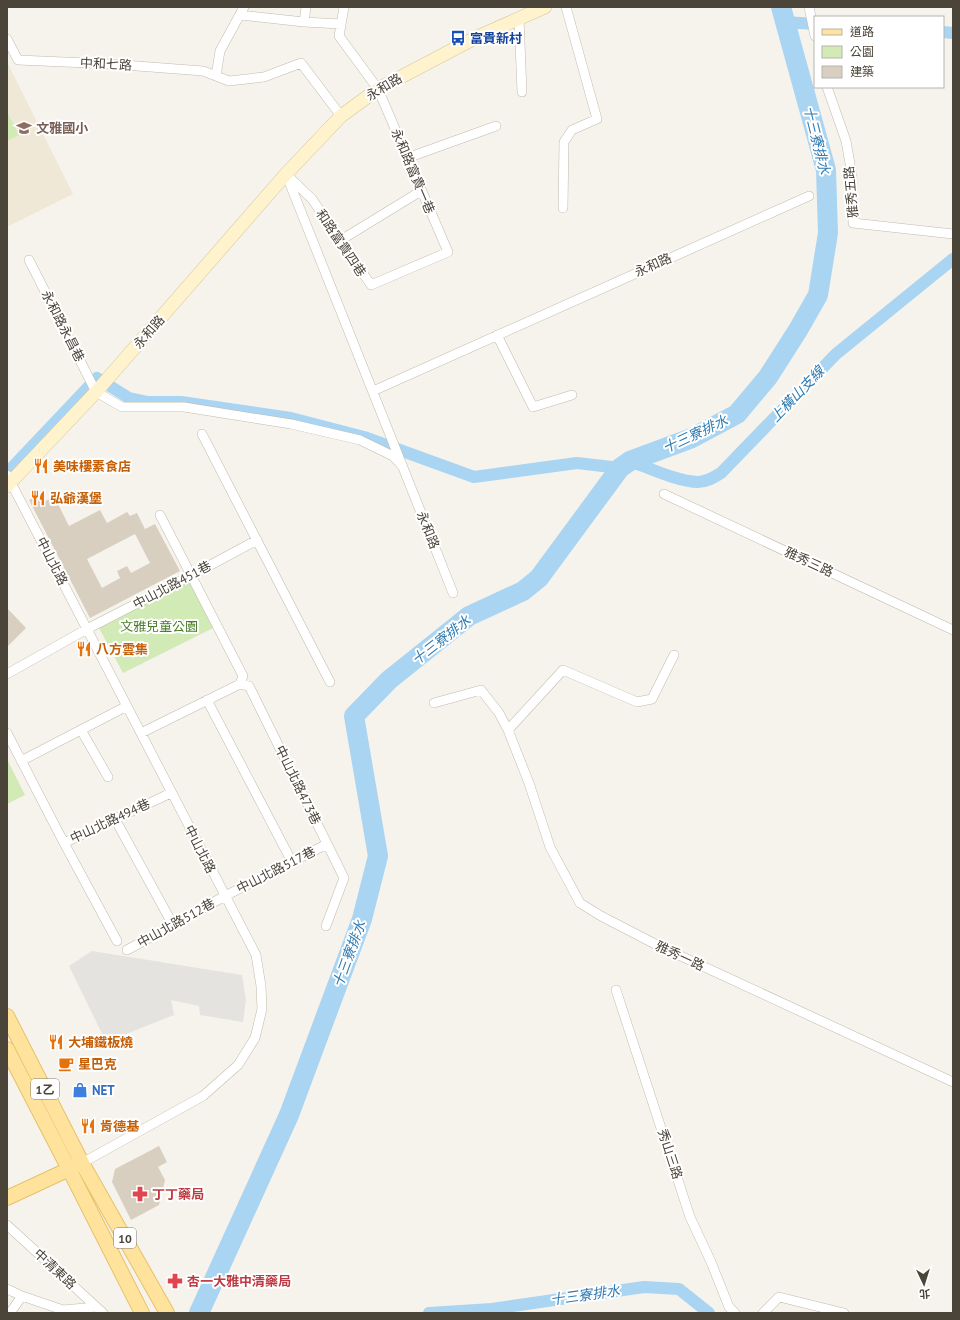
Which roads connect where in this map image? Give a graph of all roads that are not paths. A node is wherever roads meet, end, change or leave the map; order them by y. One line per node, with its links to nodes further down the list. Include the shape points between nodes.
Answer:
1 (306, 7): 8 (street)
2 (344, 7): 9 (street, 永和路富貴一巷)
3 (544, 7): 7 (main road, 永和路)
4 (566, 7): 22 (street, via 597,119 572,130 564,142)
5 (809, 7): 10 (street)
6 (242, 11): 8 (street); 12 (street, via 220,51)
7 (519, 18): 14 (main road, 永和路); 15 (street)
8 (304, 22): 9 (street)
9 (341, 24): 14 (street, 永和路富貴一巷, via 339,36)
10 (814, 31)
11 (7, 39): 12 (street, 中和七路, via 18,60 203,71)
12 (216, 76): 16 (street, 中和七路, via 229,81 264,77 301,64)
13 (827, 88): 23 (street, 雅秀五路, via 846,141 852,175 853,224)
14 (378, 89): 16 (main road, 永和路); 18 (street, 永和路富貴一巷)
15 (522, 92)
16 (341, 116): 19 (main road, 永和路)
17 (496, 126): 18 (street)
18 (407, 158): 20 (street, 永和路富貴一巷)
19 (286, 174): 24 (street, 和路富貴四巷, via 312,200); 28 (main road, 永和路); 29 (street, 永和路)
20 (421, 191): 24 (street); 25 (street, 永和路富貴一巷)
21 (809, 196): 27 (street, 永和路)
22 (562, 208)
23 (953, 234)
24 (341, 240): 25 (street, 和路富貴四巷, via 371,285)
25 (448, 252)
26 (29, 260): 28 (street, 永和路永昌巷)
27 (497, 335): 29 (street, 永和路); 30 (street, via 533,407)
28 (96, 391): 32 (street, 永和路, via 122,407 184,407 291,424 360,440 393,456); 33 (main road, 永和路)
29 (373, 391): 32 (street, 永和路)
30 (572, 395)
31 (202, 434): 36 (street)
32 (403, 467): 38 (street, 永和路)
33 (9, 482): 39 (street, 中山北路)
34 (664, 494): 40 (street, 雅秀三路)
35 (160, 516): 37 (street)
36 (257, 540): 37 (street, 中山北路451巷); 43 (street)
37 (192, 576): 39 (street, 中山北路451巷); 44 (street, via 242,676)
38 (453, 593)
39 (87, 629): 42 (street, 中山北路451巷); 47 (street, 中山北路)
40 (953, 630)
41 (674, 656): 49 (street, via 652,698 637,702 563,670)
42 (7, 674)
43 (330, 682)
44 (240, 684): 45 (street); 57 (street, 中山北路473巷, via 249,686)
45 (207, 700): 51 (street); 58 (street)
46 (434, 703): 49 (street, 雅秀一路, via 481,690 499,713)
47 (126, 706): 48 (street); 51 (street, 中山北路)
48 (82, 730): 52 (street); 53 (street)
49 (508, 730): 67 (street, 雅秀一路, via 550,847 580,903 658,945)
50 (7, 733): 52 (street)
51 (141, 733): 54 (street, 中山北路)
52 (21, 761): 56 (street)
53 (108, 777)
54 (171, 793): 55 (street, 中山北路494巷); 59 (street, 中山北路)
55 (115, 819): 56 (street, 中山北路494巷); 60 (street)
56 (64, 843): 62 (street, 中山北路494巷)
57 (327, 844): 58 (street, 中山北路517巷); 61 (street, 中山北路473巷, via 344,878)
58 (292, 862): 59 (street, 中山北路517巷)
59 (225, 896): 60 (street, 中山北路512巷); 68 (street, 中山北路, via 256,955 262,1009 255,1038 238,1065 203,1096)
60 (173, 925): 63 (street, 中山北路512巷)
61 (326, 926)
62 (117, 941)
63 (127, 950)
64 (616, 990): 77 (street, 秀山三路, via 690,1217 729,1307)
65 (7, 1016): 68 (main road, 1乙)
66 (7, 1049): 68 (main road, 1乙)
67 (953, 1082)
68 (76, 1166): 69 (main road); 75 (main road, 10); 76 (main road, 10)
69 (7, 1198)
70 (7, 1225): 73 (street, 中清東路)
71 (7, 1289): 72 (street)
72 (22, 1296): 73 (street, via 63,1310); 74 (street)
73 (99, 1310)
74 (10, 1313)
75 (142, 1313)
76 (167, 1313)
77 (735, 1313)
78 (763, 1313): 79 (street, via 779,1297)
79 (844, 1313)

